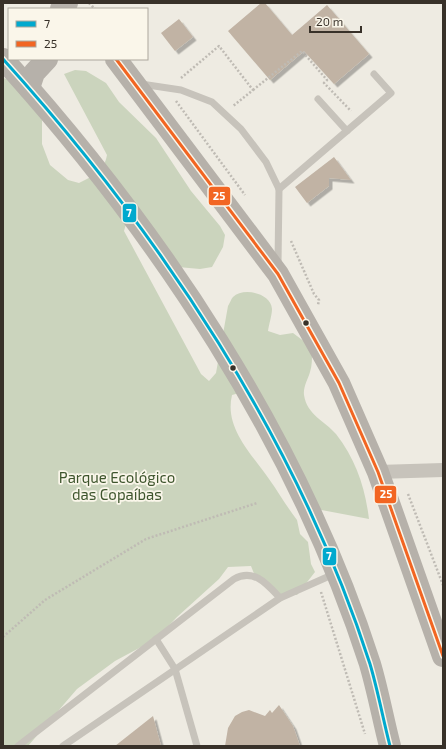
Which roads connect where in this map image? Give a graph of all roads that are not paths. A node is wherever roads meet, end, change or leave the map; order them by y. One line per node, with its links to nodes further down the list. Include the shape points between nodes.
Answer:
1 (3, 59): 6 (main road)
2 (46, 60): 6 (main road, via 34,73)
3 (117, 60): 5 (main road)
4 (374, 74): 8 (lane, via 392,93)
5 (135, 83): 9 (lane, via 182,90 212,102 241,129 266,162); 10 (main road)
6 (29, 88): 13 (main road, via 92,164 184,288 276,441)
7 (318, 99): 8 (lane)
8 (347, 131): 9 (lane)
9 (279, 189): 10 (lane)
10 (278, 274): 12 (main road, via 339,383)
11 (443, 470): 12 (street)
12 (378, 472): 16 (main road)
13 (327, 577): 14 (lane); 21 (main road, via 370,666)
14 (280, 598): 15 (lane, via 260,578 239,576); 17 (lane)
15 (156, 639): 17 (lane); 18 (lane)
16 (443, 656)
17 (175, 669): 19 (lane); 20 (lane)
18 (18, 746)
19 (63, 746)
20 (197, 746)
21 (390, 746)

